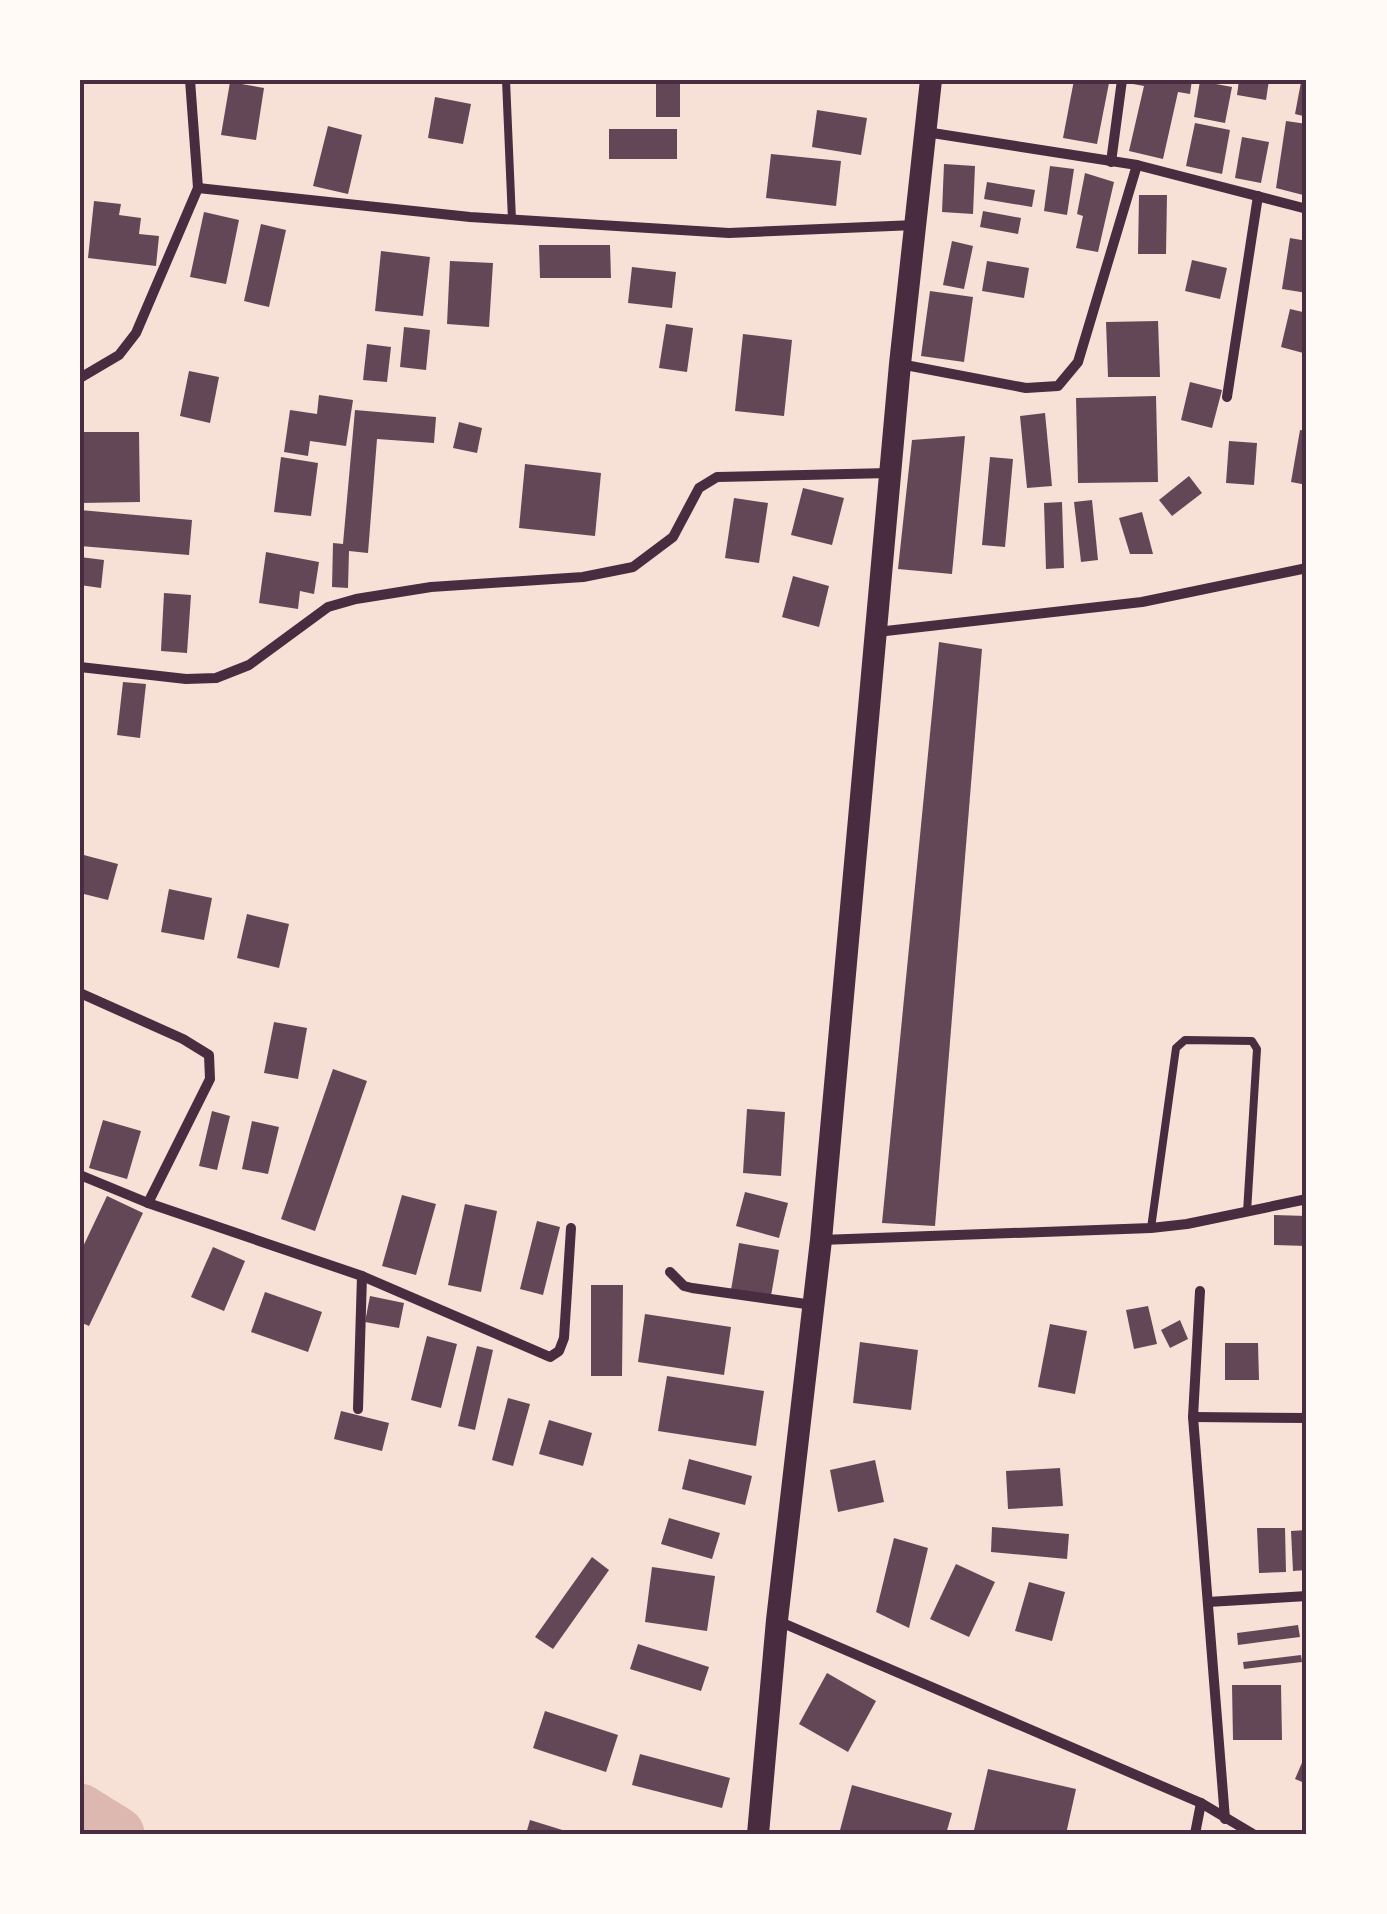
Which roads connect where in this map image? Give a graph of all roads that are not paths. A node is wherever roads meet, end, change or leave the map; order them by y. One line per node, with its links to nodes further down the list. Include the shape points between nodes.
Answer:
1 (190, 80): 8 (street)
2 (506, 80): 11 (lane)
3 (932, 80): 5 (main road)
4 (1122, 80): 6 (street)
5 (925, 132): 6 (street); 12 (main road)
6 (1111, 162): 7 (street)
7 (1137, 165): 9 (street); 13 (street, via 1078,362 1058,386 1026,388)
8 (198, 188): 11 (street); 14 (street, via 136,333 118,356)
9 (1258, 196): 10 (street); 15 (street)
10 (1307, 209)
11 (512, 220): 12 (street, via 730,232)
12 (916, 224): 13 (main road)
13 (900, 364): 16 (main road)
14 (80, 378)
15 (1227, 396)
16 (890, 473): 18 (main road); 19 (street, via 717,477 699,488 673,537 633,566 583,577 356,599 328,607 249,665 216,678)
17 (1307, 568): 18 (street, via 1142,602)
18 (876, 632): 27 (main road)
19 (80, 667)
20 (80, 994): 23 (street, via 209,1055 210,1078)
21 (80, 1175): 23 (street)
22 (1307, 1200): 24 (street)
23 (148, 1203): 29 (street)
24 (1247, 1212): 26 (street); 26 (lane, via 1256,1050 1252,1041 1186,1040 1176,1048)
25 (571, 1228): 29 (street, via 564,1338 550,1358)
26 (1151, 1228): 27 (street)
27 (821, 1240): 31 (main road)
28 (670, 1272): 31 (street, via 684,1286)
29 (362, 1276): 32 (street)
30 (1200, 1292): 33 (street)
31 (814, 1305): 37 (main road)
32 (358, 1409)
33 (1193, 1417): 34 (street); 36 (street)
34 (1307, 1418)
35 (1307, 1596): 36 (street)
36 (1208, 1602): 39 (street)
37 (777, 1620): 38 (street); 40 (main road)
38 (1201, 1804): 39 (street); 41 (street)
39 (1225, 1819): 42 (street)
40 (758, 1834)
41 (1194, 1834)
42 (1253, 1834)

